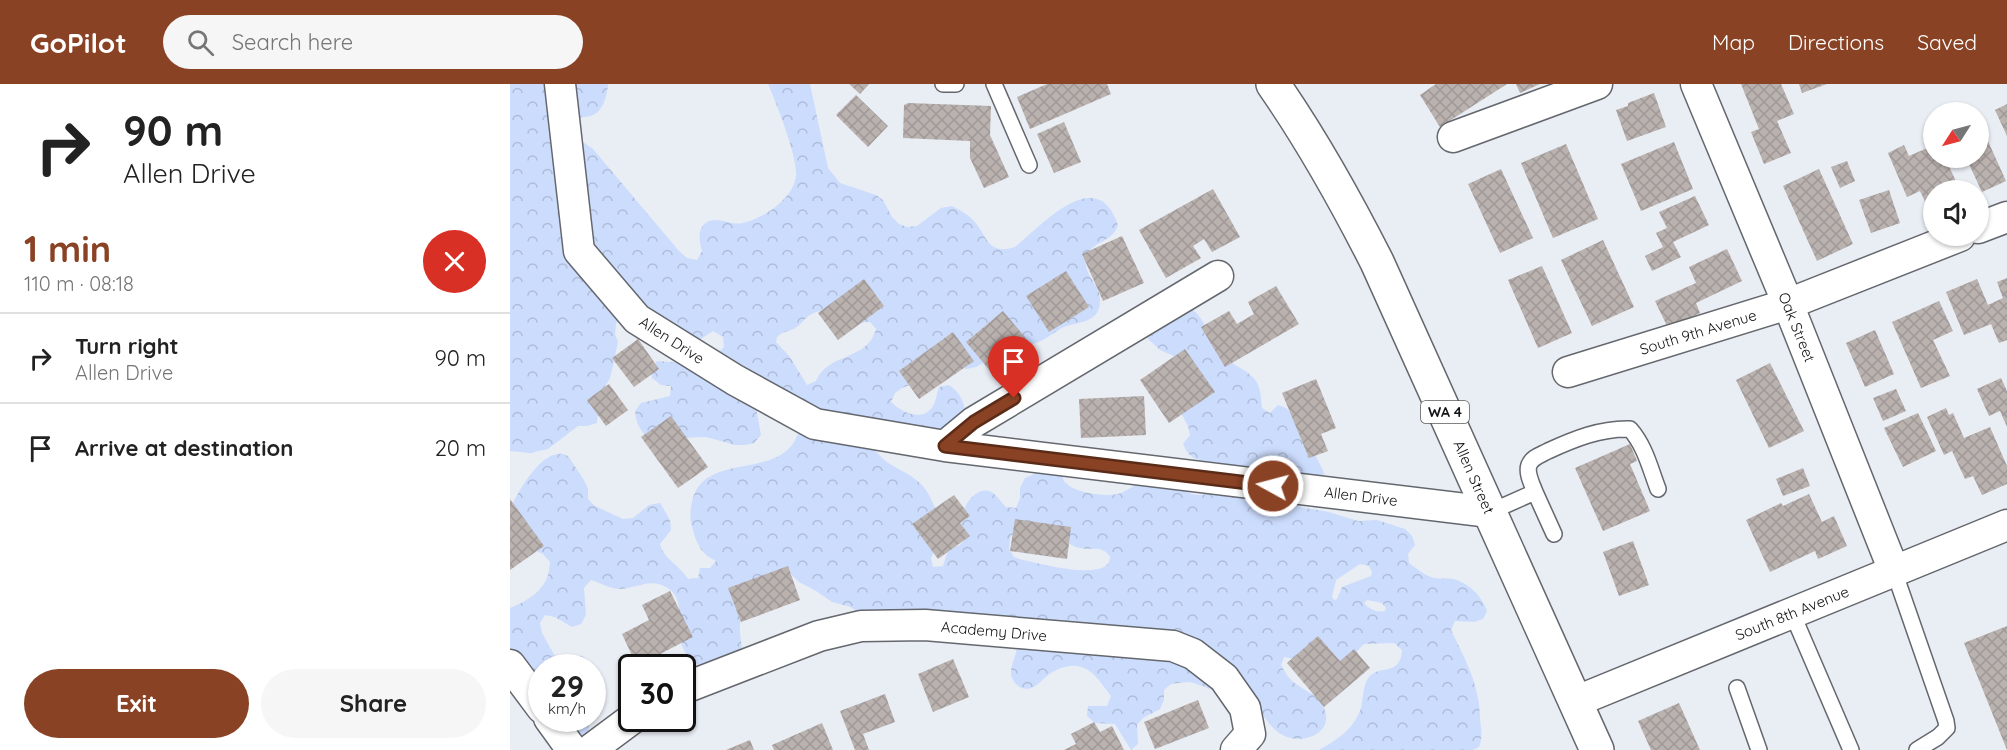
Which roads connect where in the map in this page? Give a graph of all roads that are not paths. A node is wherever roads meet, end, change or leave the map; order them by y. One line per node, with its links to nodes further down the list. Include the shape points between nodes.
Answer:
1 (560, 84): 16 (street, Allen Drive, via 579,251 637,319 735,381 815,424)
2 (943, 84): 3 (lane)
3 (956, 84)
4 (994, 84): 9 (lane)
5 (1273, 84): 19 (main road, Allen Street / WA 4, via 1351,209)
6 (1597, 84): 8 (street)
7 (1696, 84): 14 (street, Oak Street)
8 (1453, 136)
9 (1029, 165)
10 (2007, 217): 11 (street)
11 (1989, 224)
12 (1935, 246): 14 (street, South 9th Avenue)
13 (1218, 276): 16 (street, via 974,422)
14 (1788, 304): 15 (street, South 9th Avenue); 22 (street, Oak Street)
15 (1568, 372)
16 (945, 446): 19 (street, Allen Drive)
17 (1658, 489): 18 (lane, via 1635,435 1630,429 1617,429 1577,438 1533,459 1528,473)
18 (1535, 492): 19 (lane); 21 (lane)
19 (1490, 512): 28 (main road, Allen Street / WA 4)
20 (2007, 525): 22 (street, South 8th Avenue)
21 (1554, 534)
22 (1894, 571): 23 (street, South 8th Avenue); 37 (lane, via 1947,728)
23 (1792, 613): 28 (street, South 8th Avenue); 36 (lane)
24 (510, 665): 27 (street)
25 (696, 684): 33 (street, Academy Drive, via 819,636 861,626 925,625 1173,646 1193,654 1224,678 1245,708 1250,734)
26 (1737, 687): 35 (lane)
27 (528, 689)
28 (1577, 701): 34 (main road, Allen Street / WA 4)
29 (618, 729): 32 (street)
30 (559, 732): 31 (street)
31 (572, 750)
32 (590, 750)
33 (1237, 750)
34 (1597, 750)
35 (1759, 750)
36 (1851, 750)
37 (1917, 750)

